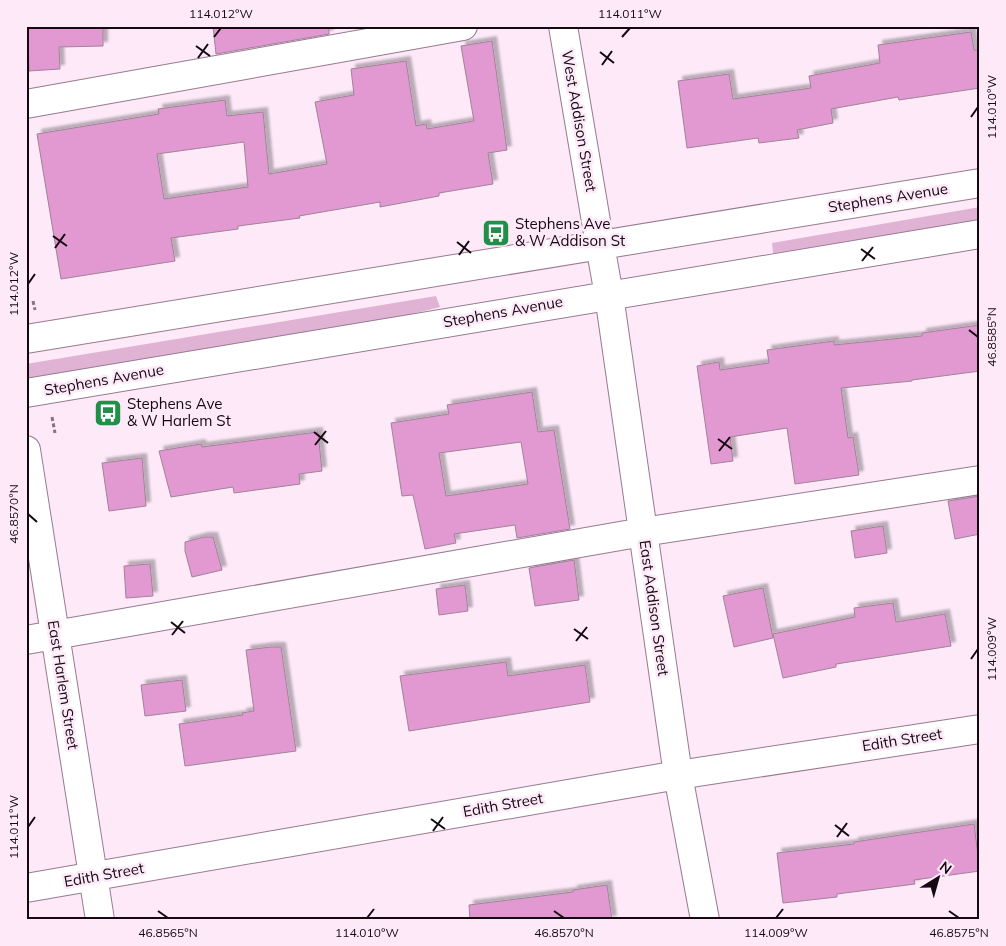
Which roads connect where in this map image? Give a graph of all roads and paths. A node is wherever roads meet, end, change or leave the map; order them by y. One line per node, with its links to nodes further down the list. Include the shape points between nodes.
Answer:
1 (463, 26): 3 (street)
2 (563, 26): 6 (street, West Addison Street)
3 (26, 104)
4 (980, 183): 6 (street, Stephens Avenue)
5 (980, 234): 7 (street, Stephens Avenue)
6 (600, 245): 7 (street, West Addison Street); 8 (street, Stephens Avenue)
7 (609, 295): 9 (street, Stephens Avenue); 12 (street, East Addison Street)
8 (26, 339)
9 (26, 393)
10 (26, 450): 13 (street, East Harlem Street)
11 (980, 480): 12 (street)
12 (643, 532): 13 (street); 16 (street, East Addison Street)
13 (55, 635): 14 (street); 17 (street, East Harlem Street)
14 (26, 640)
15 (980, 728): 16 (street, Edith Street)
16 (678, 774): 17 (street, Edith Street); 20 (street, East Addison Street)
17 (93, 877): 18 (street, Edith Street); 19 (street, East Harlem Street)
18 (26, 888)
19 (100, 920)
20 (705, 920)

